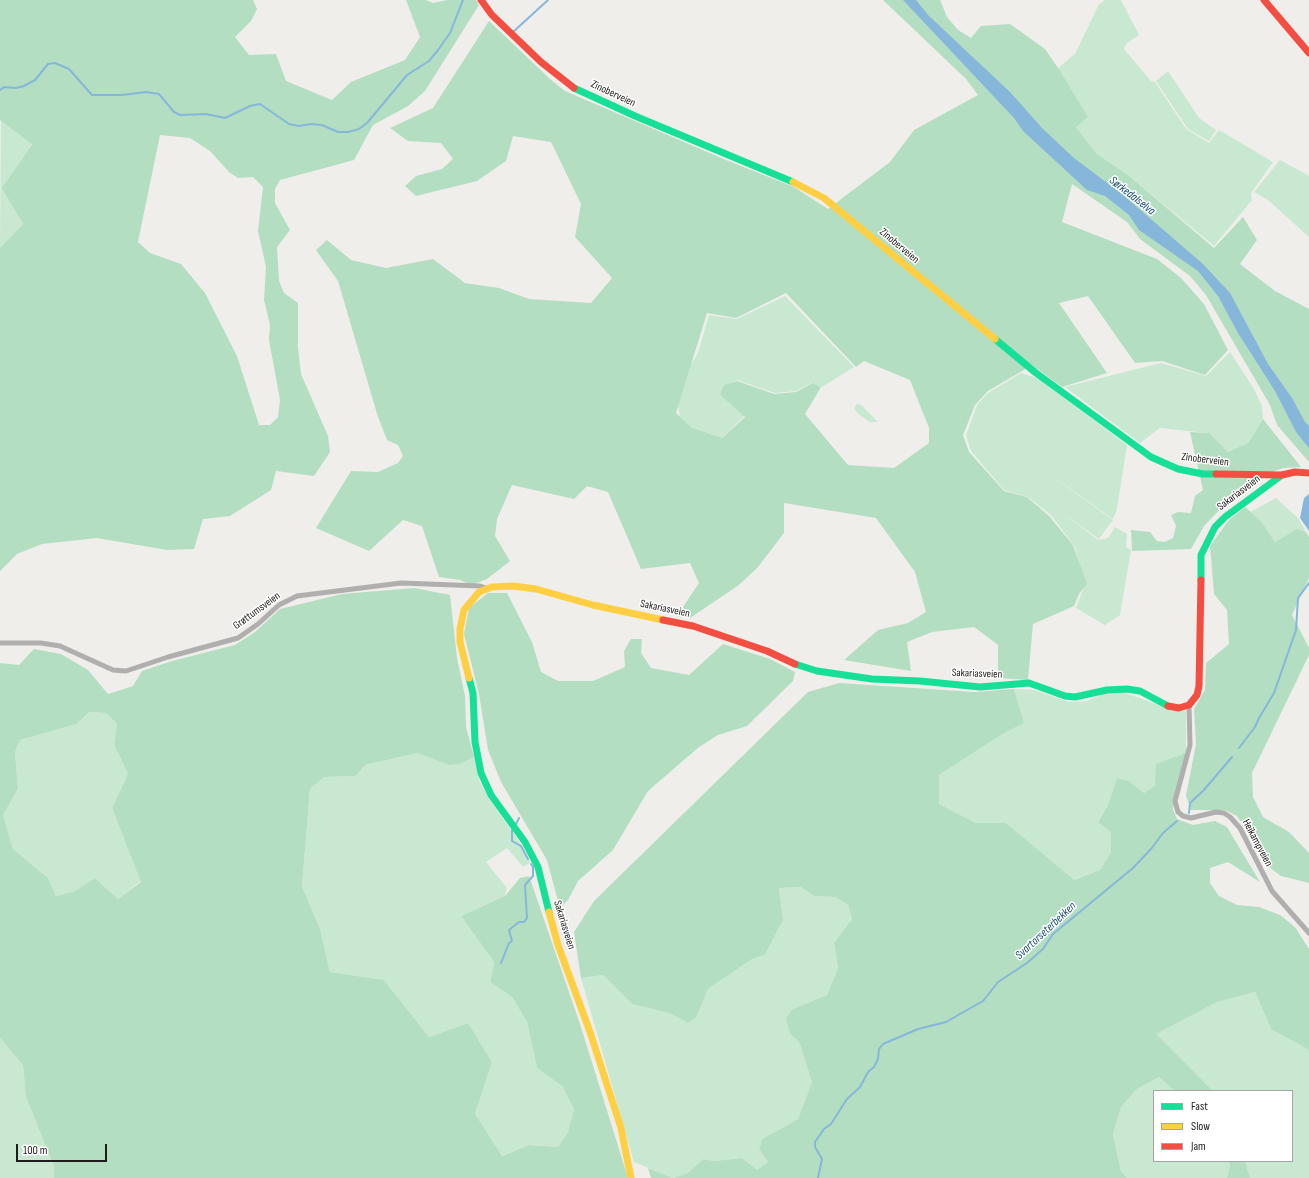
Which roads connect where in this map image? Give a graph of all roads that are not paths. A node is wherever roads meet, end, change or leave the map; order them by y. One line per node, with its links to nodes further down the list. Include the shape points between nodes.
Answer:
1 (481, 0): 5 (street, Zinoberveien, via 492,15 536,58 574,88 801,185 824,198 1036,372 1151,456 1178,469 1203,474)
2 (1264, 0): 3 (street)
3 (1309, 53)
4 (1309, 473): 5 (street, Zinoberveien)
5 (1282, 475): 8 (street, Sakariasveien, via 1225,516 1210,535 1201,555 1200,680 1197,694)
6 (486, 588): 7 (street, Grøttumsveien, via 401,583 297,596 279,605 238,638 168,657 126,672 113,670 60,646); 8 (street, Sakariasveien, via 505,586 536,589 593,605 693,626 817,671 872,679 980,687 1029,684 1075,697 1107,690 1127,689 1140,691 1173,708); 10 (street, Sakariasveien, via 466,606 460,629 460,642 474,700 478,764 488,790 525,842 538,867 558,945 621,1128)
7 (0, 642)
8 (1189, 705): 9 (street, Heikampveien, via 1190,745 1175,801 1177,809 1181,815 1191,818 1216,812 1230,817 1240,828 1269,886)
9 (1309, 933)
10 (631, 1178)

